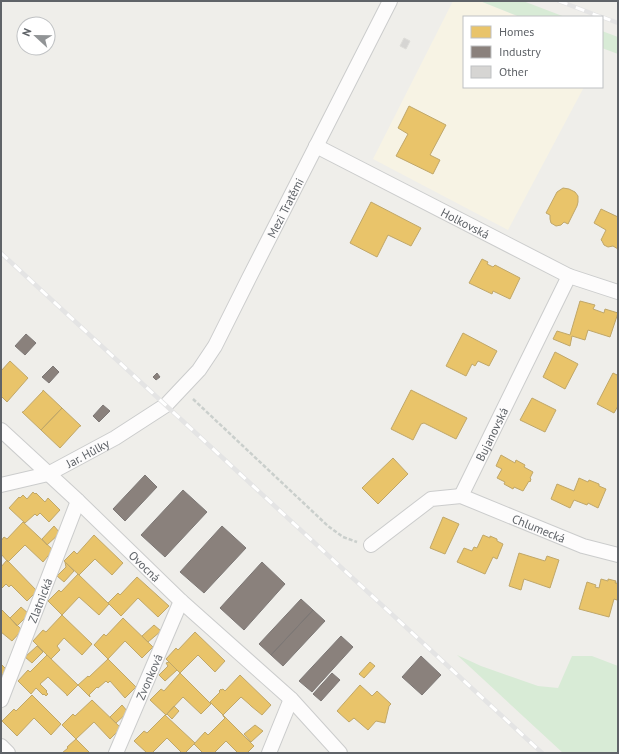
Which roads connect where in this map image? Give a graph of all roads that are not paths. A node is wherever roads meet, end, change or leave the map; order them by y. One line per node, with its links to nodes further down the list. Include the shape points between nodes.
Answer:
1 (390, 1): 2 (street, Mezi Tratěmi)
2 (316, 146): 3 (street, Holkovská); 5 (street, Mezi Tratěmi, via 215,346 199,370)
3 (569, 276): 4 (street, Holkovská); 9 (street, Bujanovská)
4 (618, 292)
5 (166, 405): 7 (street, Jar. Hůlky, via 115,438)
6 (1, 430): 7 (street, Ovocná)
7 (48, 474): 8 (street, Jar. Hůlky); 10 (street, Ovocná)
8 (1, 484)
9 (461, 496): 11 (street, via 431,499); 12 (street, Chlumecká, via 583,546)
10 (78, 501): 13 (street, Ovocná); 15 (street, Zlatnická)
11 (371, 545)
12 (618, 555)
13 (181, 601): 14 (street, Ovocná); 18 (street, Zvonková)
14 (291, 698): 19 (street); 20 (street, Ovocná)
15 (1, 700)
16 (1, 746): 17 (street)
17 (8, 753)
18 (116, 753)
19 (269, 753)
20 (340, 753)

